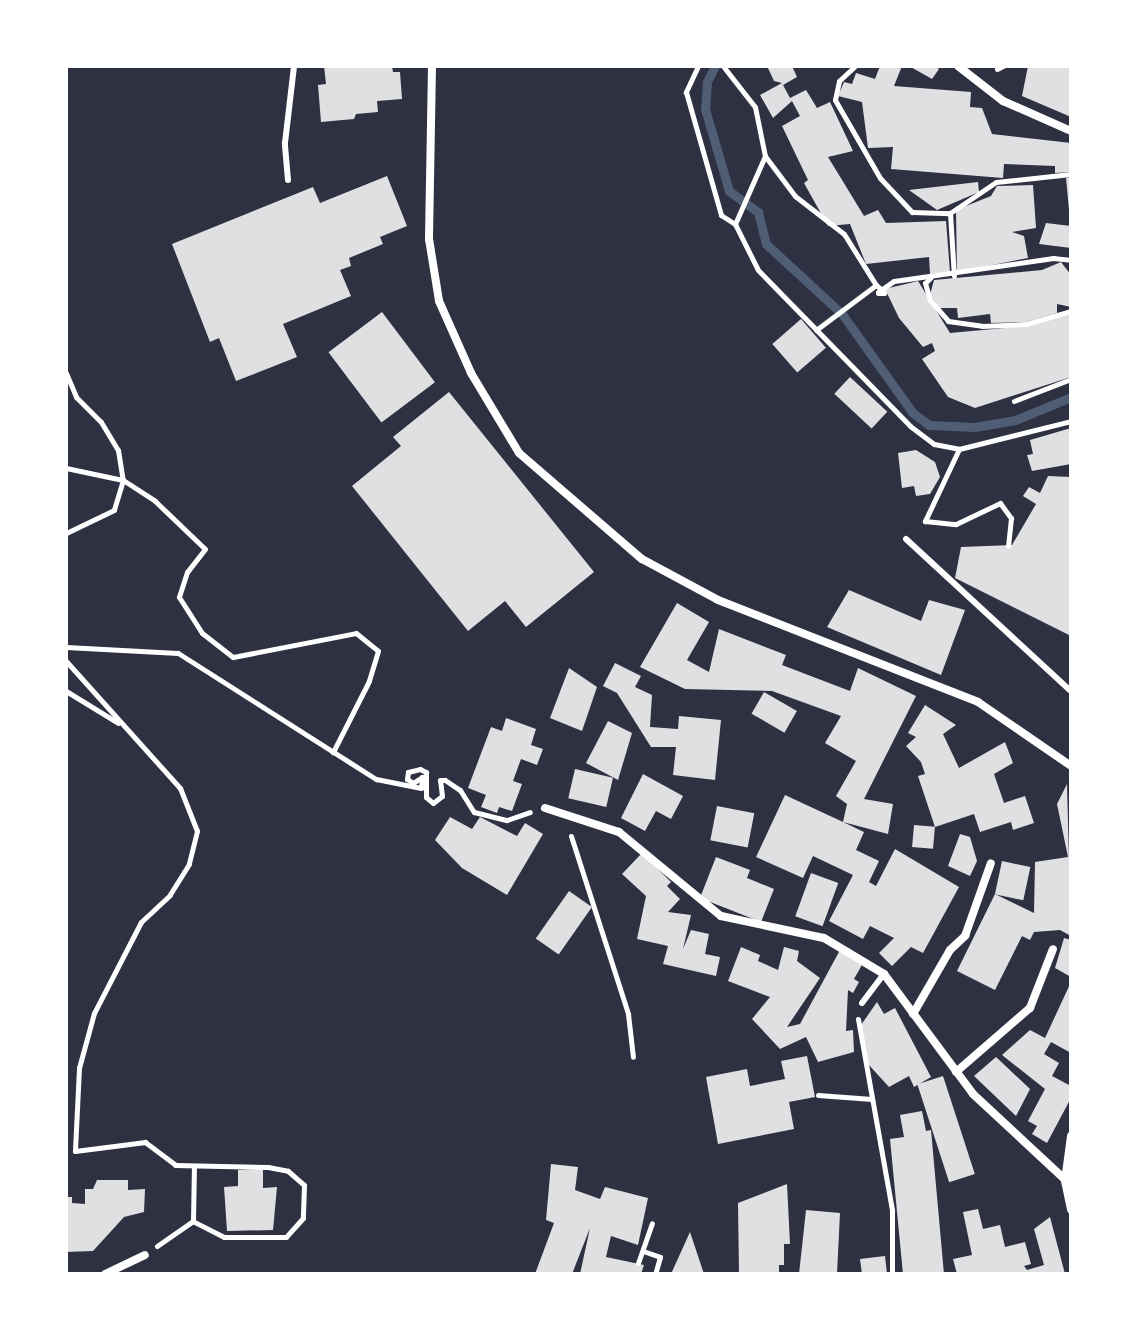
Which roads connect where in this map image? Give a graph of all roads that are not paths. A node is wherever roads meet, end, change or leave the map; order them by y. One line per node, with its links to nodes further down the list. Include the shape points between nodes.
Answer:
1 (294, 66): 5 (lane, via 285,143)
2 (432, 66): 8 (street, via 429,239 439,301 471,373 519,453 642,559 718,600 978,702)
3 (958, 66): 4 (street, via 1015,107)
4 (1071, 131)
5 (288, 180)
6 (906, 539): 7 (lane)
7 (1071, 691)
8 (1071, 766)
9 (545, 808): 12 (street, via 619,832 721,916 824,938)
10 (991, 863): 14 (street, via 965,936 950,950)
11 (1053, 949): 15 (street, via 1030,1008)
12 (884, 974): 13 (lane); 14 (street)
13 (862, 1003)
14 (913, 1014): 15 (street)
15 (956, 1072): 17 (street)
16 (1071, 1136): 17 (street)
17 (1068, 1183): 18 (street)
18 (1071, 1209)
19 (145, 1255): 20 (street)
20 (105, 1274)

